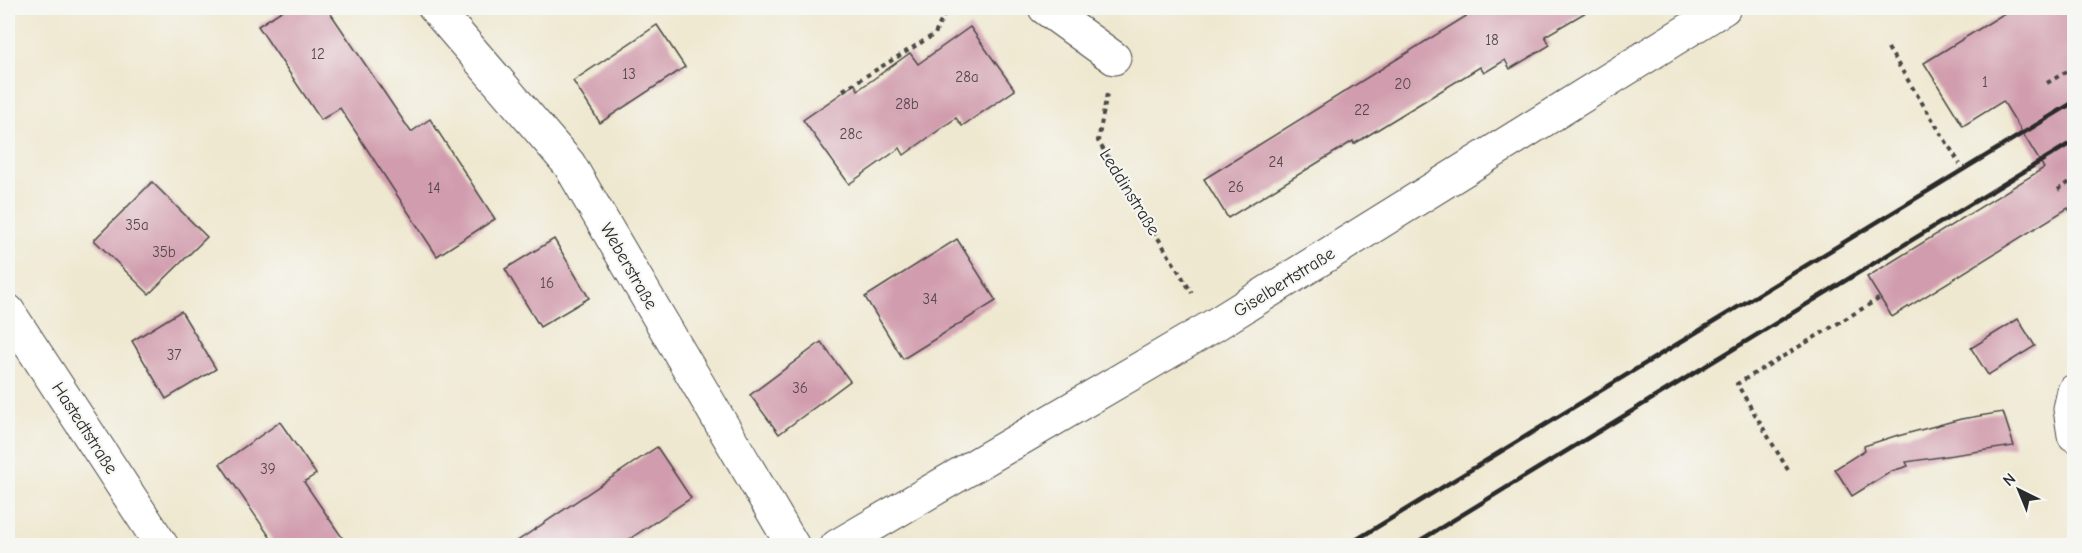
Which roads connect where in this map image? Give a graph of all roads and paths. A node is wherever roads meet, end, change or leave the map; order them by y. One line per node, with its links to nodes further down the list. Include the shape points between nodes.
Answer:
1 (435, 8): 20 (street, Weberstraße, via 569,164)
2 (947, 8): 9 (path, via 935,34)
3 (1045, 8): 6 (street)
4 (1724, 8): 15 (street, Giselbertstraße)
5 (1888, 48): 10 (path)
6 (1114, 58): 15 (path, Leddinstraße, via 1098,141)
7 (2074, 67): 8 (path)
8 (2047, 83)
9 (843, 90)
10 (1960, 164)
11 (2074, 179): 12 (path)
12 (2058, 190)
13 (1880, 298): 18 (path, via 1737,384)
14 (8, 311): 19 (street, Hastedtstraße)
15 (1213, 326): 21 (street, Giselbertstraße)
16 (2074, 391): 17 (street, via 2070,409)
17 (2074, 435)
18 (1788, 470)
19 (162, 546)
20 (794, 546)
21 (837, 546)

